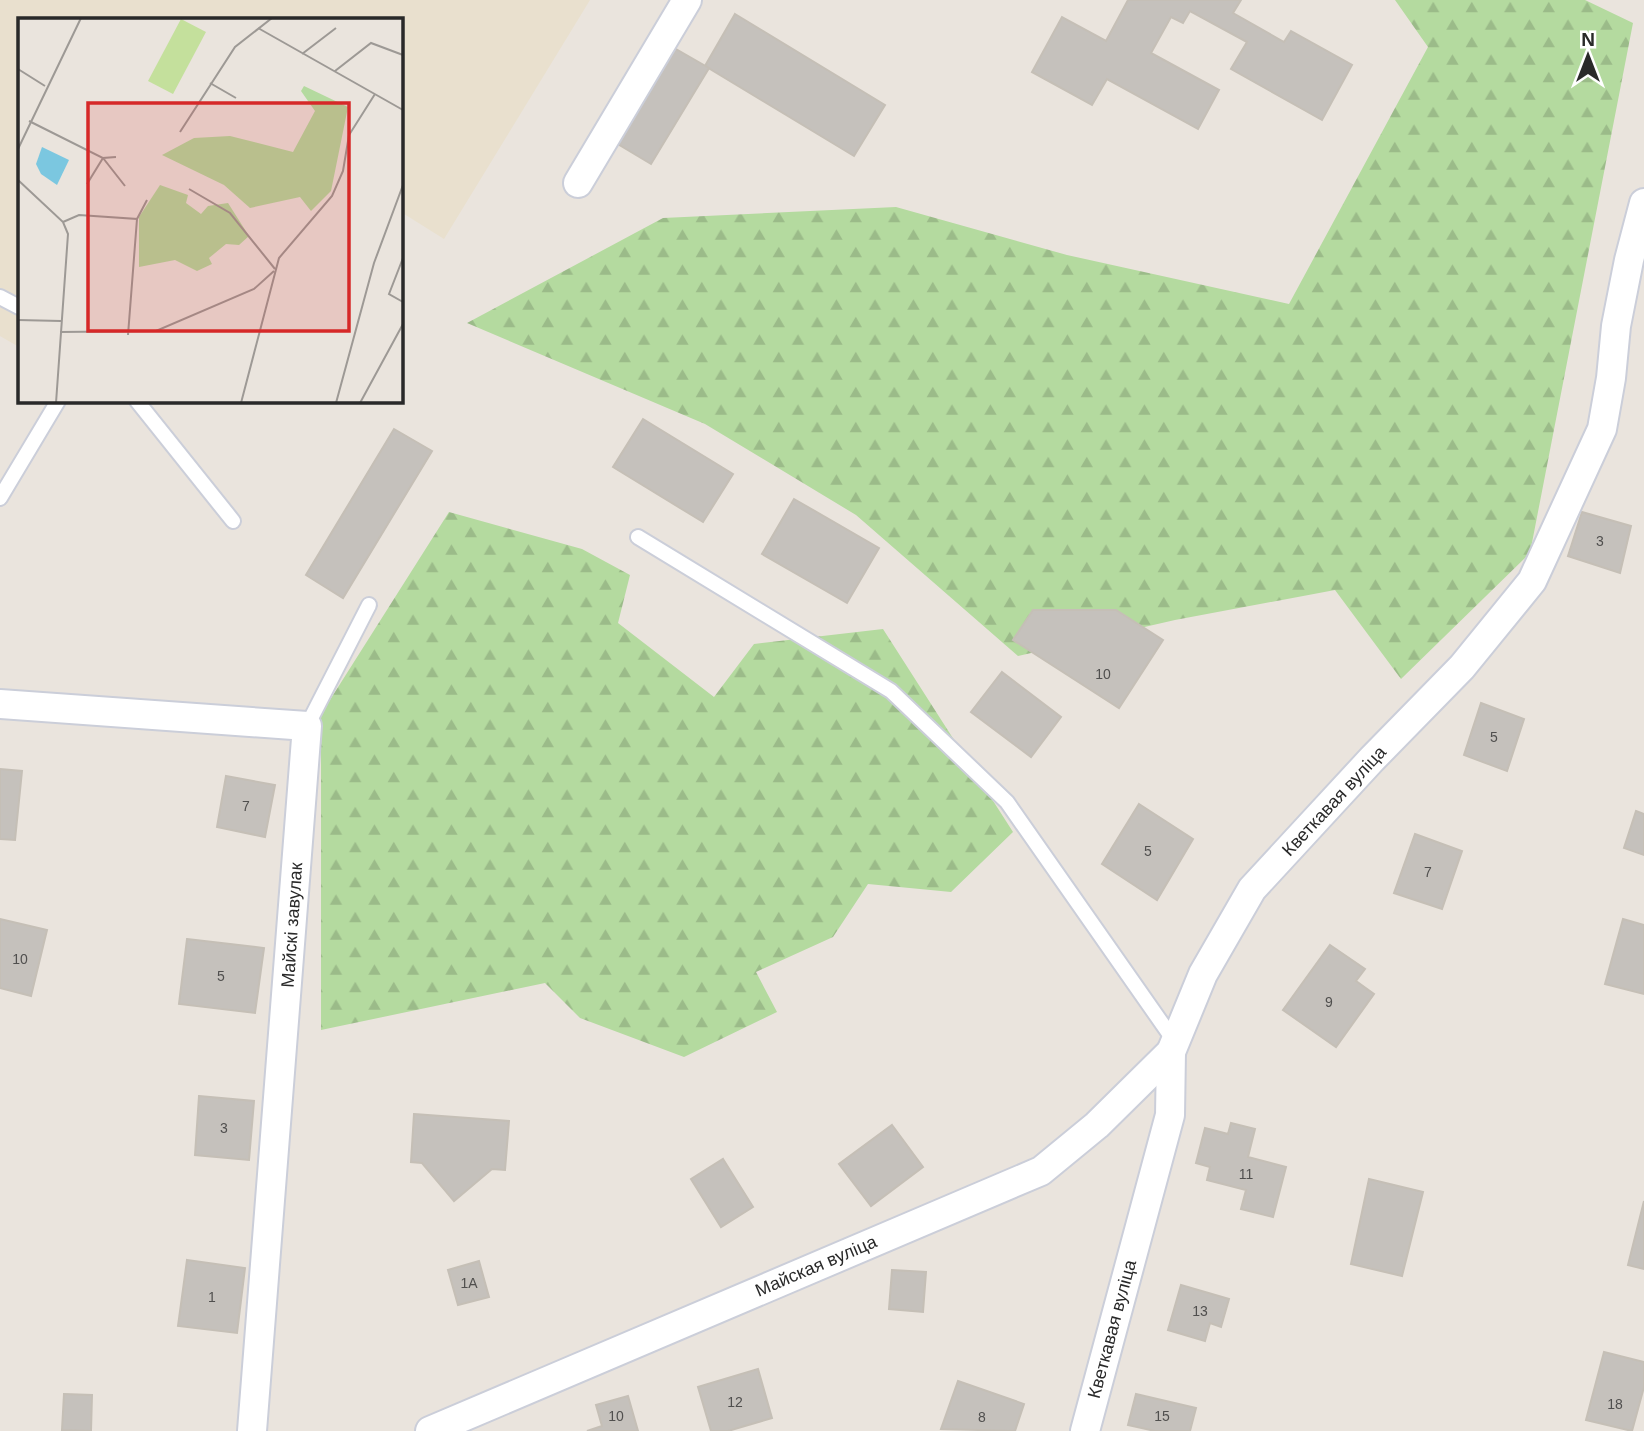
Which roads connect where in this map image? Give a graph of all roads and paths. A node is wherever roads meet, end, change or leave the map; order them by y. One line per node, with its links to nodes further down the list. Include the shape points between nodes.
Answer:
1 (687, 0): 2 (street)
2 (578, 183)
3 (1644, 203): 14 (street, Кветкавая вуліца, via 1616,326 1602,429 1532,581 1462,667 1252,889 1203,974)
4 (0, 297): 5 (lane)
5 (18, 306)
6 (57, 402): 8 (lane)
7 (138, 402): 9 (lane)
8 (0, 498)
9 (233, 521)
10 (638, 537): 14 (lane, via 891,691 1007,802)
11 (369, 605): 13 (lane)
12 (0, 704): 13 (street)
13 (307, 726): 15 (street, Майскі завулак)
14 (1173, 1047): 16 (street, Майская вуліца, via 1097,1125 1041,1171); 17 (street, Кветкавая вуліца, via 1170,1115)
15 (252, 1431)
16 (430, 1431)
17 (1085, 1431)

